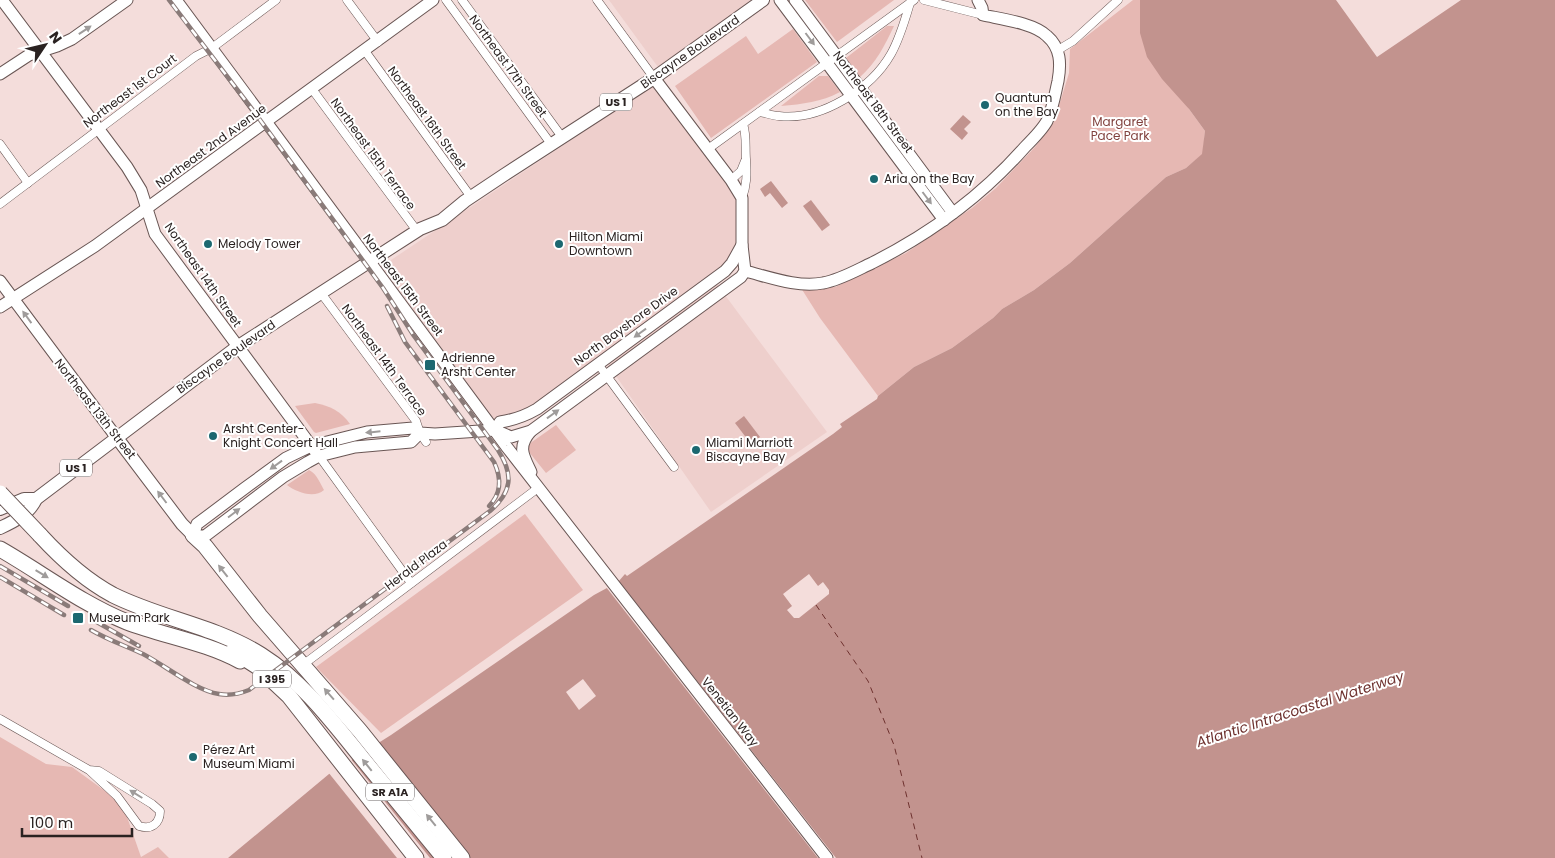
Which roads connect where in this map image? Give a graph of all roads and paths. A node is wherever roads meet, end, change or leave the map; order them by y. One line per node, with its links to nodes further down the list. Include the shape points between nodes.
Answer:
1 (2, 0): 22 (street, Northeast 14th Street)
2 (127, 0): 22 (street, one-way to 2, via 72,39)
3 (176, 0): 19 (street, Northeast 15th Street)
4 (276, 0): 19 (street, Northeast 1st Court)
5 (346, 0): 18 (street)
6 (433, 0): 18 (street, Northeast 2nd Avenue)
7 (446, 0): 34 (street, Northeast 17th Street)
8 (462, 0): 32 (street, Northeast 17th Street)
9 (597, 0): 25 (street)
10 (763, 0): 25 (main road, Biscayne Boulevard / US 1)
11 (780, 0): 23 (street, Northeast 18th Street, one-way to 23)
12 (795, 0): 23 (street, Northeast 18th Street)
13 (924, 0): 17 (street)
14 (978, 0): 17 (street)
15 (1118, 0): 20 (street, via 1073,41)
16 (912, 1): 23 (street); 27 (street, via 891,54)
17 (983, 14): 20 (street, via 1032,27 1052,40)
18 (378, 42): 21 (street, Northeast 2nd Avenue)
19 (212, 48): 29 (street, Northeast 15th Street); 31 (street, Northeast 1st Court, via 196,56)
20 (1058, 50): 43 (street, via 1060,69 1046,122 1010,165)
21 (365, 51): 26 (street, Northeast 2nd Avenue); 40 (street, Northeast 16th Street)
22 (41, 52): 24 (street); 31 (street, Northeast 14th Street)
23 (832, 60): 27 (street, Northeast 18th Street); 28 (street)
24 (0, 74)
25 (654, 78): 32 (main road, Biscayne Boulevard / US 1); 35 (street)
26 (312, 89): 29 (street, Northeast 2nd Avenue); 44 (street, Northeast 15th Terrace)
27 (856, 92): 28 (street, via 829,107 809,113 780,116); 43 (street, Northeast 18th Street)
28 (760, 112): 30 (street)
29 (267, 122): 42 (street, Northeast 2nd Avenue); 46 (street, Northeast 15th Street)
30 (743, 124): 35 (street); 36 (street)
31 (99, 129): 38 (street, Northeast 1st Court); 42 (street, Northeast 14th Street, via 136,179)
32 (562, 137): 34 (main road, Biscayne Boulevard / US 1)
33 (0, 144): 38 (street)
34 (551, 144): 40 (main road, Biscayne Boulevard / US 1)
35 (708, 149): 37 (street)
36 (746, 159): 37 (street, via 741,171); 39 (street, via 747,187)
37 (731, 180): 39 (street)
38 (28, 183): 41 (street, Northeast 1st Court)
39 (742, 198): 45 (street)
40 (468, 199): 44 (main road, Biscayne Boulevard / US 1, via 442,220)
41 (0, 204)
42 (148, 208): 54 (street, Northeast 2nd Avenue); 57 (street, Northeast 14th Street, via 155,234)
43 (949, 217): 48 (street, via 900,249 823,283 786,281)
44 (420, 230): 46 (main road, Biscayne Boulevard / US 1)
45 (742, 245): 47 (street, North Bayshore Drive); 48 (street)
46 (369, 262): 51 (main road, Biscayne Boulevard / US 1); 60 (street, Northeast 15th Street)
47 (725, 271): 50 (street); 52 (street, North Bayshore Drive)
48 (745, 271): 50 (street, North Bayshore Drive)
49 (0, 281): 54 (street, Northeast 13th Street)
50 (722, 290): 53 (street, North Bayshore Drive)
51 (321, 293): 57 (main road, Biscayne Boulevard / US 1); 63 (street, Northeast 14th Terrace, via 416,421)
52 (688, 298): 53 (street, via 700,293); 56 (street, via 683,308 671,318); 58 (street, North Bayshore Drive, one-way to 58)
53 (712, 298): 56 (street, North Bayshore Drive)
54 (13, 299): 55 (street, Northeast 2nd Avenue); 62 (street, Northeast 13th Street, one-way to 54)
55 (0, 307)
56 (668, 330): 59 (street, North Bayshore Drive)
57 (237, 347): 62 (main road, Biscayne Boulevard / US 1); 64 (street, Northeast 14th Street)
58 (598, 364): 59 (street); 60 (street, North Bayshore Drive, via 527,415 500,422)
59 (606, 375): 61 (street, North Bayshore Drive, one-way to 59); 66 (street)
60 (495, 430): 61 (street, North Bayshore Drive, via 510,437); 63 (street, North Bayshore Drive); 68 (street, Northeast 15th Street)
61 (531, 431): 68 (street, via 524,438 522,453)
62 (117, 438): 70 (main road, Biscayne Boulevard / US 1); 74 (main road, Northeast 13th Street, one-way to 62)
63 (423, 438): 64 (street, North Bayshore Drive, one-way to 64, via 413,428 367,432); 65 (street, North Bayshore Drive, via 355,447)
64 (311, 446): 65 (street, Northeast 14th Street); 67 (street, North Bayshore Drive, one-way to 67, via 286,458)
65 (319, 456): 71 (street, North Bayshore Drive); 77 (street, Northeast 14th Street)
66 (674, 467)
67 (244, 488): 71 (street); 74 (street, North Bayshore Drive, via 197,524)
68 (538, 488): 77 (street, Herald Plaza); 78 (street, Northeast 15th Street)
69 (0, 494): 75 (highway, I 395, bridge)
70 (36, 499): 72 (main road, Biscayne Boulevard / US 1, via 24,498); 73 (main road, Biscayne Boulevard / US 1, via 32,510)
71 (253, 499): 74 (street, North Bayshore Drive, one-way to 71, via 204,536)
72 (0, 509): 75 (highway, I 395)
73 (0, 528)
74 (193, 534): 87 (highway, one-way to 74, via 360,731)
75 (36, 538): 80 (highway, I 395, via 66,574 98,598 125,611 221,645); 81 (highway, I 395, via 107,592 219,634 260,655 284,672)
76 (0, 549): 80 (highway, one-way to 80, via 117,617 224,654)
77 (411, 583): 79 (street, Herald Plaza)
78 (611, 583): 88 (street, Venetian Way)
79 (308, 661)
80 (262, 671): 84 (highway, I 395, via 289,696)
81 (319, 707): 86 (highway, SR A1A, one-way to 81)
82 (0, 719): 83 (street)
83 (89, 770): 83 (street, one-way to 83, via 117,796 139,826 148,828 156,824 160,811 152,804 99,771)
84 (356, 780): 85 (highway, SR A1A)
85 (416, 858)
86 (444, 858)
87 (462, 858)
88 (826, 858)

